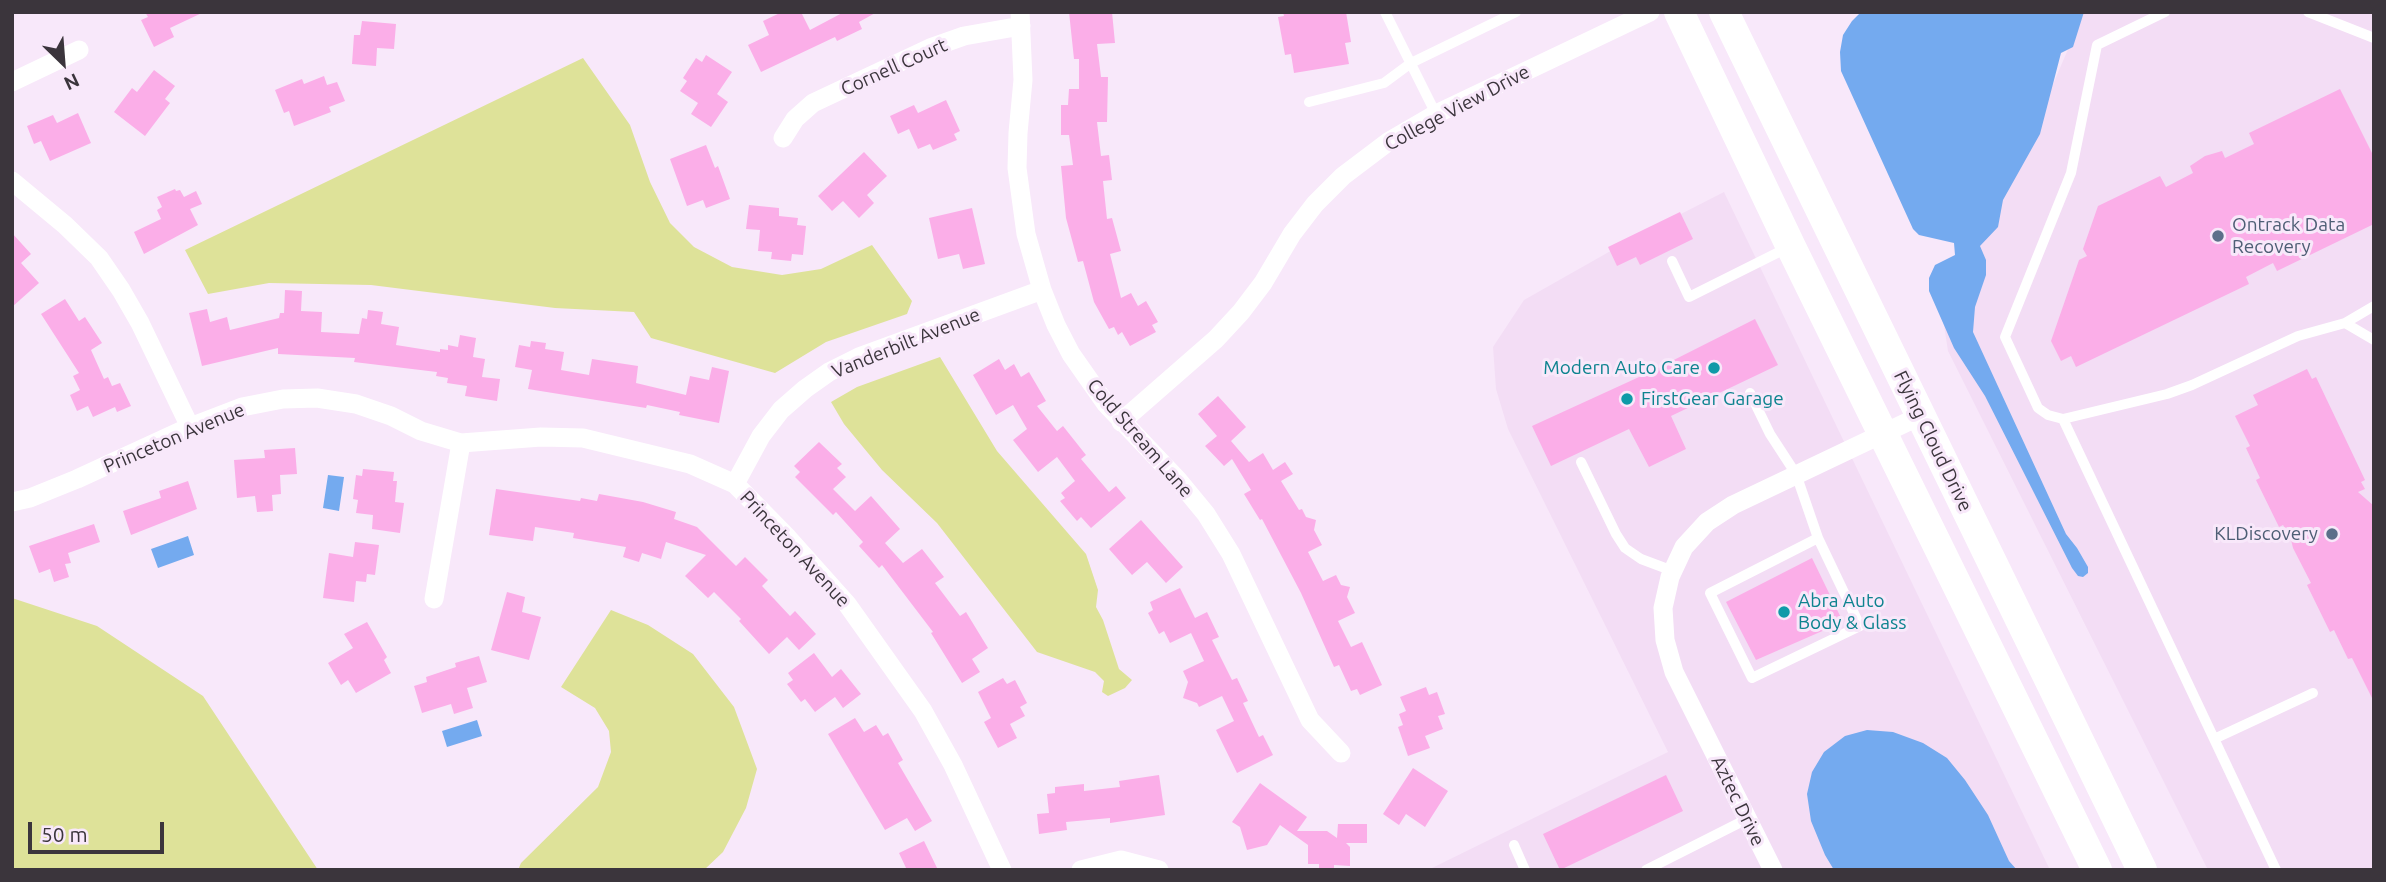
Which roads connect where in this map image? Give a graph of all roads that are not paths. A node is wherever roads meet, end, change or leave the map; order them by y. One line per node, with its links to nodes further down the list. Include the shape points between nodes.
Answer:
1 (1385, 12): 11 (lane)
2 (1516, 12): 11 (lane)
3 (1650, 12): 14 (street, College View Drive)
4 (1679, 12): 17 (main road)
5 (1724, 12): 24 (main road, Flying Cloud Drive)
6 (2165, 12): 25 (lane, via 2097,45 2071,173 2005,337 2038,408)
7 (2308, 12): 9 (lane)
8 (1020, 19): 15 (street, Cornell Court, via 930,48 813,103); 19 (street, Cold Stream Lane, via 1023,80 1017,168 1026,234)
9 (2374, 38)
10 (79, 50): 12 (street)
11 (1411, 63): 13 (lane, via 1384,83); 14 (lane)
12 (12, 82)
13 (1309, 102)
14 (1436, 114): 26 (street, College View Drive, via 1343,176 1292,234 1241,313)
15 (783, 138)
16 (12, 181): 27 (street, via 99,258 140,323)
17 (1791, 247): 18 (lane, via 1689,297); 28 (main road)
18 (1672, 261)
19 (1042, 290): 26 (street, Cold Stream Lane, via 1071,354); 32 (street, Vanderbilt Avenue, via 829,372 781,410)
20 (2374, 306): 21 (lane)
21 (2345, 323): 22 (lane); 25 (lane, via 2298,336 2167,394)
22 (2374, 340)
23 (1750, 393): 31 (lane)
24 (1920, 415): 28 (street, Aztec Drive); 49 (main road, Flying Cloud Drive)
25 (2063, 419): 38 (lane)
26 (1121, 422): 39 (street, Cold Stream Lane, via 1206,514 1231,554 1310,720)
27 (190, 427): 29 (street, Princeton Avenue, via 242,407 317,398 356,404); 33 (street, Princeton Avenue, via 77,479)
28 (1882, 433): 31 (street, Aztec Drive); 48 (main road)
29 (461, 443): 32 (street, Princeton Avenue, via 583,438 690,464); 36 (street)
30 (1581, 461): 35 (lane, via 1625,548)
31 (1796, 474): 34 (lane); 35 (street, Aztec Drive, via 1707,522 1684,547)
32 (735, 484): 42 (street, Princeton Avenue, via 847,604 923,711)
33 (12, 502)
34 (1818, 538): 34 (lane, via 1710,593 1752,678 1860,626)
35 (1672, 571): 40 (street, Aztec Drive, via 1663,608 1665,640 1674,671)
36 (434, 599)
37 (2314, 693): 38 (lane)
38 (2214, 739): 50 (lane)
39 (1341, 753)
40 (1747, 820): 46 (lane); 47 (street, Aztec Drive)
41 (1514, 845): 45 (lane)
42 (1002, 870)
43 (1082, 870): 44 (street, via 1121,860)
44 (1159, 870)
45 (1525, 870)
46 (1646, 870)
47 (1773, 870)
48 (2097, 870)
49 (2142, 870)
50 (2276, 870)

